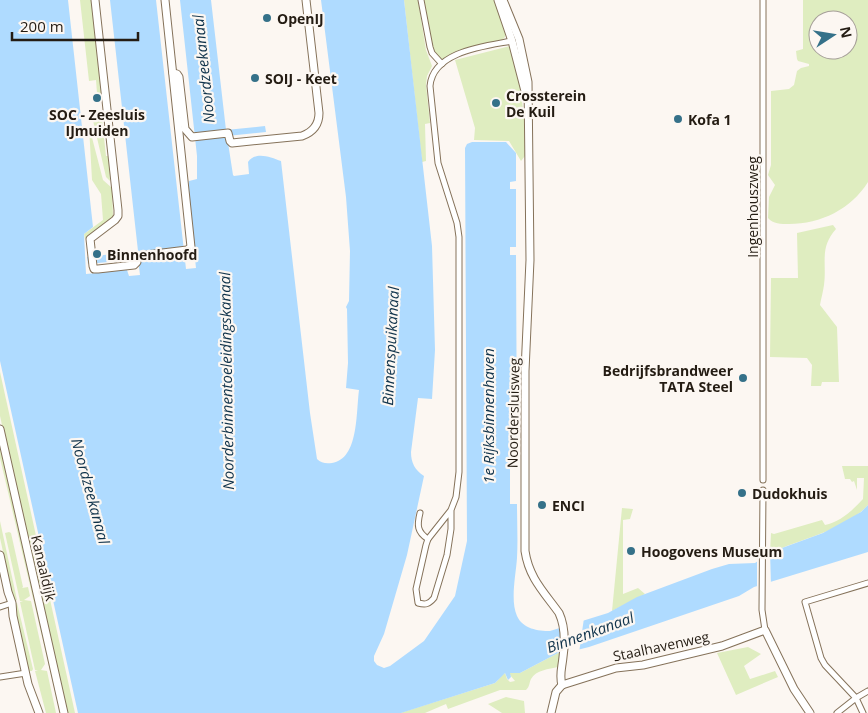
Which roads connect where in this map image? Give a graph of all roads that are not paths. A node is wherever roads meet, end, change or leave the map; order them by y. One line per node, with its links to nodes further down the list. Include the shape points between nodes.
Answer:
1 (95, 0): 10 (street, via 118,210 115,220 94,235 90,242 94,269 132,266 138,256 190,249)
2 (165, 0): 10 (street)
3 (306, 0): 10 (street, via 318,106 314,130 302,136 232,143 228,133 194,137 184,129 179,77)
4 (421, 0): 9 (street, via 430,48)
5 (498, 0): 8 (street, Noordersluisweg)
6 (503, 0): 8 (street, Noordersluisweg)
7 (763, 0): 12 (street, Ingenhouszweg)
8 (516, 40): 9 (street, via 462,52); 26 (street, Noordersluisweg, via 527,98 530,260 524,428 524,551 532,576 560,613 563,624)
9 (442, 64): 14 (street, via 433,74 430,86 438,163 459,236 459,472)
10 (173, 73)
11 (0, 429): 30 (street, Kanaaldijk)
12 (763, 480)
13 (763, 490): 23 (street)
14 (452, 510): 16 (street); 16 (street, via 447,554 434,598 424,605 418,603 416,589)
15 (420, 513): 16 (street, via 418,528)
16 (428, 540)
17 (0, 555): 19 (street)
18 (868, 583): 28 (street, via 805,602 821,658)
19 (8, 592): 20 (street); 22 (street)
20 (9, 604): 21 (street); 22 (street)
21 (0, 607)
22 (13, 616): 24 (street)
23 (765, 630): 26 (street, Staalhavenweg, via 722,646 643,665 616,668); 32 (street, via 794,690)
24 (26, 673): 25 (street); 29 (street)
25 (0, 676)
26 (562, 685): 31 (street, Noordersluisweg, via 556,692)
27 (868, 691): 28 (street)
28 (856, 698): 33 (street); 34 (street)
29 (39, 713)
30 (64, 713)
31 (551, 713)
32 (810, 713)
33 (837, 713)
34 (863, 713)

